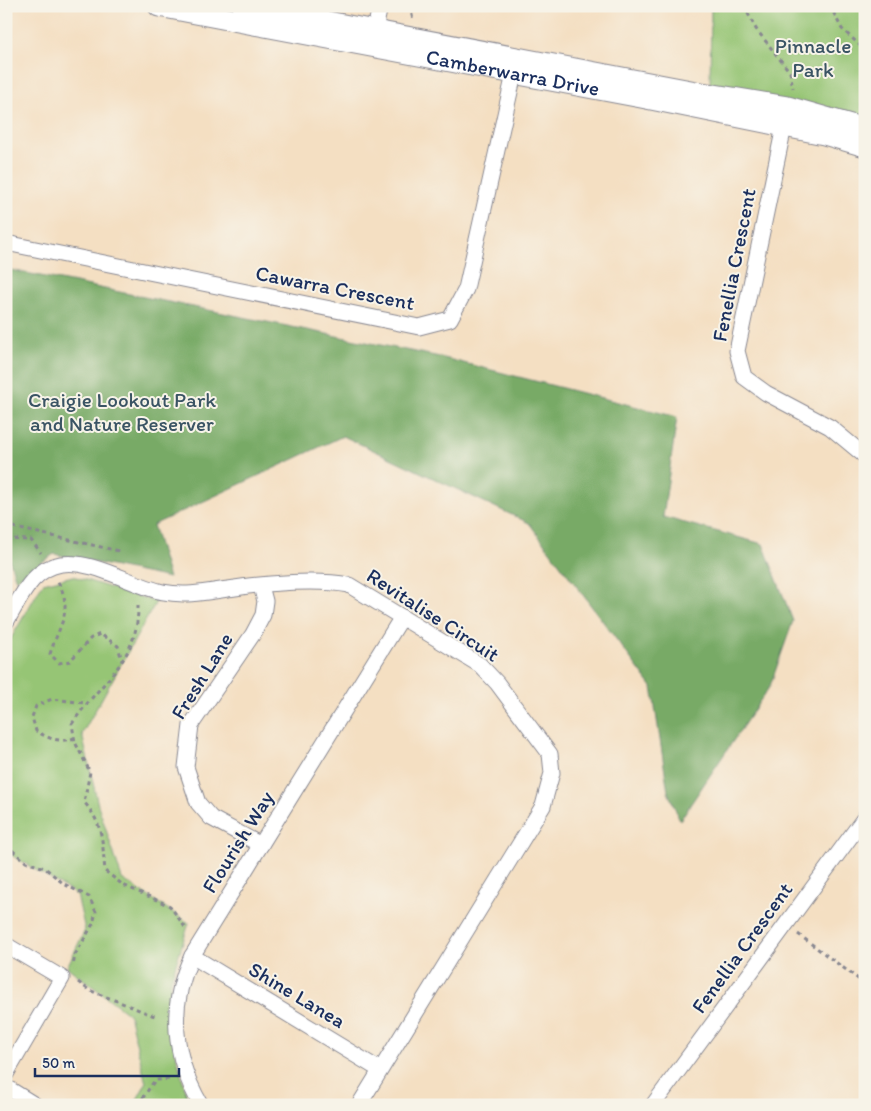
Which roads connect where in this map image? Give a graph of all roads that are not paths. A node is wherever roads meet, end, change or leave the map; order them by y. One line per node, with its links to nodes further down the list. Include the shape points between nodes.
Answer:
1 (159, 6): 4 (street, Camberwarra Drive)
2 (243, 6): 4 (street, Camberwarra Drive)
3 (380, 6): 4 (street)
4 (373, 40): 5 (street, Camberwarra Drive)
5 (516, 67): 6 (street, Camberwarra Drive); 9 (street, Cawarra Crescent, via 466,290 450,320 419,327)
6 (788, 109): 7 (street, Camberwarra Drive); 8 (street, Camberwarra Drive, via 824,134); 10 (street, Fenellia Crescent, via 737,351 744,377 766,393 830,427)
7 (865, 129)
8 (865, 146)
9 (6, 243)
10 (865, 456)
11 (261, 586): 12 (street, Revitalise Circuit, via 333,582 349,585); 13 (street, Revitalise Circuit, via 199,595 164,592 73,563 62,564 39,571); 15 (street, Fresh Lane, via 265,601 263,615 191,725 186,767 198,804 211,818)
12 (402, 617): 15 (street, Flourish Way); 18 (street, Revitalise Circuit, via 480,665 550,754 552,772 543,806)
13 (6, 622)
14 (865, 817): 24 (street, Fenellia Crescent)
15 (261, 845): 17 (street, Flourish Way)
16 (6, 945): 19 (street, via 62,978)
17 (192, 956): 18 (street, Shine Lanea); 22 (street, Flourish Way, via 182,978 176,1025 184,1067)
18 (380, 1070): 23 (street, Revitalise Circuit)
19 (6, 1074)
20 (6, 1087): 21 (street)
21 (35, 1105)
22 (201, 1105)
23 (359, 1105)
24 (653, 1105)

